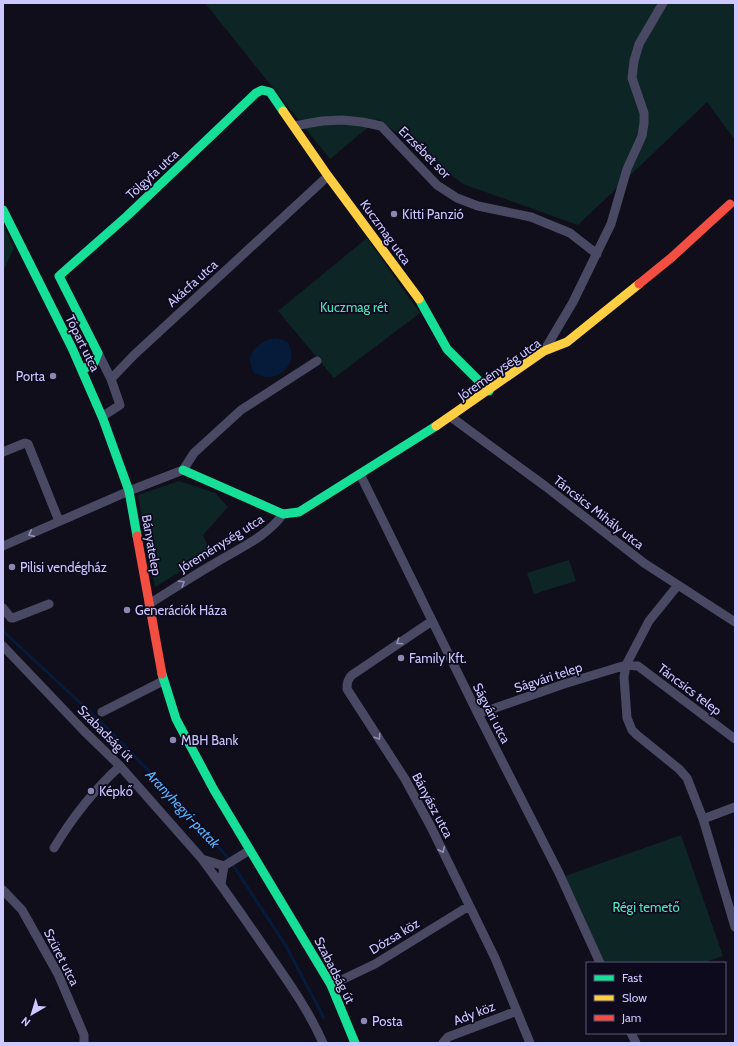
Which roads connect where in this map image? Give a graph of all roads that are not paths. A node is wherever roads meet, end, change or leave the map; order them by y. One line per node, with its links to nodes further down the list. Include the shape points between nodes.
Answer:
1 (663, 3): 7 (street, via 639,44 634,61 632,78 644,113 642,136 634,152 611,224)
2 (262, 90): 3 (street, Kuczmag utca, via 270,92); 9 (street, Tölgyfa utca, via 59,276)
3 (294, 126): 4 (street, Kuczmag utca); 7 (street, Erzsébet sor, via 342,120 381,126 437,185 457,198 478,206 531,217 570,232)
4 (328, 176): 12 (street, Akácfa utca); 13 (street, Kuczmag utca, via 419,300 447,349)
5 (730, 204): 8 (street, Jóreménység utca, via 671,258 566,342)
6 (3, 210): 11 (street, Tópart utca)
7 (597, 254): 8 (street)
8 (544, 351): 13 (street, Jóreménység utca)
9 (98, 353): 11 (street, via 94,363); 12 (street)
10 (317, 361): 17 (street, via 241,410 194,453)
11 (82, 370): 14 (street, Tópart utca)
12 (111, 379): 14 (street, via 120,405)
13 (489, 391): 15 (street, Jóreménység utca)
14 (103, 416): 19 (street, Tópart utca)
15 (451, 417): 18 (street, Jóreménység utca); 23 (street, Táncsics Mihály utca, via 644,564)
16 (3, 452): 21 (street, via 28,444)
17 (183, 470): 19 (street); 20 (street, Jóreménység utca)
18 (360, 474): 20 (street, Jóreménység utca, via 299,512); 27 (street, Ságvári utca)
19 (129, 491): 21 (street); 25 (street, Bányatelep)
20 (283, 514): 25 (street, Jóreménység utca, one-way to 20, via 265,534)
21 (59, 521): 22 (street, one-way to 22)
22 (3, 546)
23 (678, 585): 28 (street, Táncsics Mihály utca); 30 (street, via 649,621)
24 (49, 604): 26 (street, via 13,618)
25 (149, 604): 31 (street, Szabadság út)
26 (3, 608)
27 (432, 621): 33 (street, Ságvári utca); 44 (street, Bányász utca, one-way to 44, via 352,674 348,679 347,689 406,779)
28 (735, 622)
29 (3, 646): 35 (street, Szabadság út)
30 (626, 665): 33 (street, Ságvári telep); 34 (street, Táncsics telep, via 638,666); 37 (street, via 624,677 629,725 637,735 683,773 691,787)
31 (163, 681): 32 (street); 39 (street, Szabadság út, via 176,719)
32 (102, 712)
33 (478, 714): 46 (street, Ságvári utca, via 559,873)
34 (735, 739)
35 (120, 766): 38 (street, via 79,810); 40 (street, Szabadság út)
36 (735, 807): 37 (street)
37 (702, 819): 45 (street)
38 (54, 848)
39 (250, 850): 41 (street); 47 (street, Szabadság út)
40 (202, 859): 41 (street); 42 (street, Szabadság út)
41 (229, 864): 42 (street)
42 (221, 884): 51 (street, Szabadság út, via 296,992)
43 (3, 890): 50 (street, Szüret utca, via 22,910 58,974 84,1035)
44 (469, 906): 47 (street, Dózsa köz, via 375,964); 48 (street, Bányász utca, via 495,958)
45 (735, 927)
46 (600, 962)
47 (331, 985): 52 (street, Szabadság út)
48 (517, 1011): 53 (street, Ady köz, via 448,1037); 54 (street, Bányász utca)
49 (632, 1034): 55 (street)
50 (84, 1043)
51 (323, 1043)
52 (355, 1043)
53 (443, 1043)
54 (530, 1043)
55 (636, 1043)

